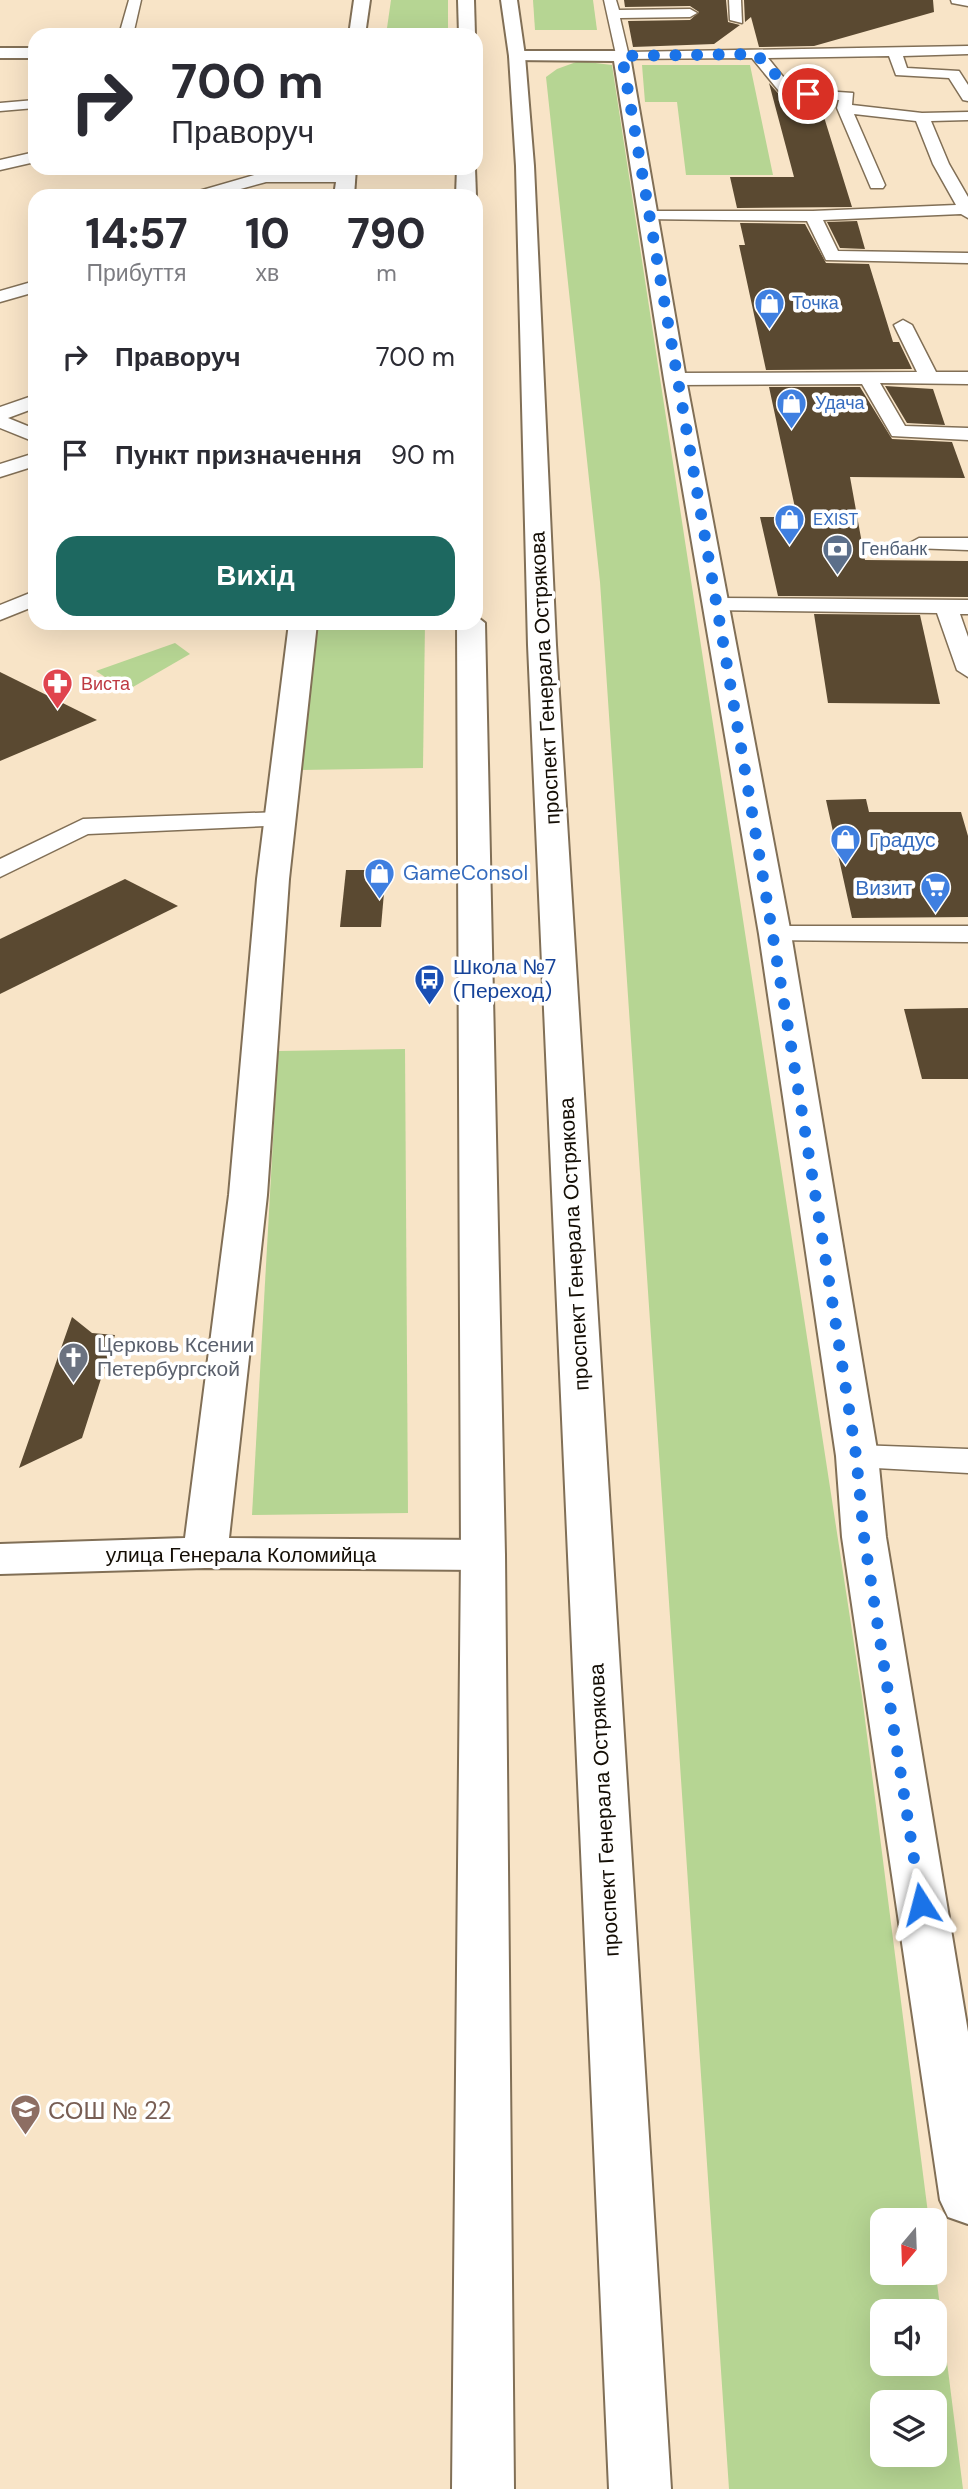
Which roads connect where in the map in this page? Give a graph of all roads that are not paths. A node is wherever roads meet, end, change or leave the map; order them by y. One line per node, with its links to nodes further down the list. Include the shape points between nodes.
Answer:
1 (135, 0): 12 (lane)
2 (362, 0): 13 (main road)
3 (466, 0): 14 (main road)
4 (509, 0): 20 (main road, проспект Генерала Острякова)
5 (610, 0): 10 (lane)
6 (735, 0): 11 (lane)
7 (957, 0): 8 (lane)
8 (968, 1)
9 (690, 13): 10 (lane)
10 (613, 15): 21 (lane)
11 (737, 20)
12 (128, 28)
13 (358, 28)
14 (467, 28)
15 (968, 50): 16 (lane)
16 (895, 52): 19 (lane); 22 (lane, via 901,72 954,74)
17 (0, 53): 18 (main road)
18 (28, 53)
19 (756, 54): 21 (lane); 25 (lane, via 788,93 848,96)
20 (517, 56): 21 (main road); 71 (main road, проспект Генерала Острякова, via 532,314 542,645)
21 (622, 56): 34 (main road)
22 (968, 97)
23 (28, 105): 24 (lane)
24 (0, 107)
25 (844, 108): 27 (lane); 31 (lane)
26 (968, 116): 27 (lane)
27 (922, 117): 33 (lane)
28 (28, 159): 29 (lane)
29 (0, 165)
30 (346, 180): 32 (lane, via 265,177)
31 (877, 185)
32 (223, 189)
33 (967, 211): 35 (lane)
34 (649, 216): 35 (lane); 43 (main road)
35 (813, 216): 36 (lane, via 832,256)
36 (968, 258)
37 (28, 288): 38 (lane)
38 (0, 297)
39 (903, 325): 40 (lane)
40 (929, 377): 41 (lane); 42 (lane)
41 (868, 378): 43 (lane); 48 (lane, via 899,432)
42 (968, 378)
43 (675, 379): 54 (main road)
44 (28, 404): 45 (lane)
45 (0, 414)
46 (0, 421): 47 (lane)
47 (28, 433)
48 (968, 434)
49 (28, 461): 50 (lane)
50 (0, 471)
51 (919, 544): 52 (lane)
52 (968, 544)
53 (28, 601): 56 (lane)
54 (717, 605): 55 (lane); 62 (main road)
55 (958, 608): 59 (lane)
56 (0, 613)
57 (302, 630): 60 (main road)
58 (471, 630): 67 (main road)
59 (968, 670)
60 (280, 820): 61 (lane, via 83,827); 66 (main road, via 248,1195)
61 (0, 869)
62 (775, 934): 63 (lane); 64 (main road)
63 (968, 934)
64 (856, 1455): 65 (lane); 69 (main road, via 864,1537)
65 (968, 1461)
66 (205, 1553): 67 (main road, улица Генерала Коломийца); 68 (main road, улица Генерала Коломийца)
67 (483, 1555): 70 (main road)
68 (0, 1559)
69 (968, 2200)
70 (483, 2489)
71 (640, 2489)

